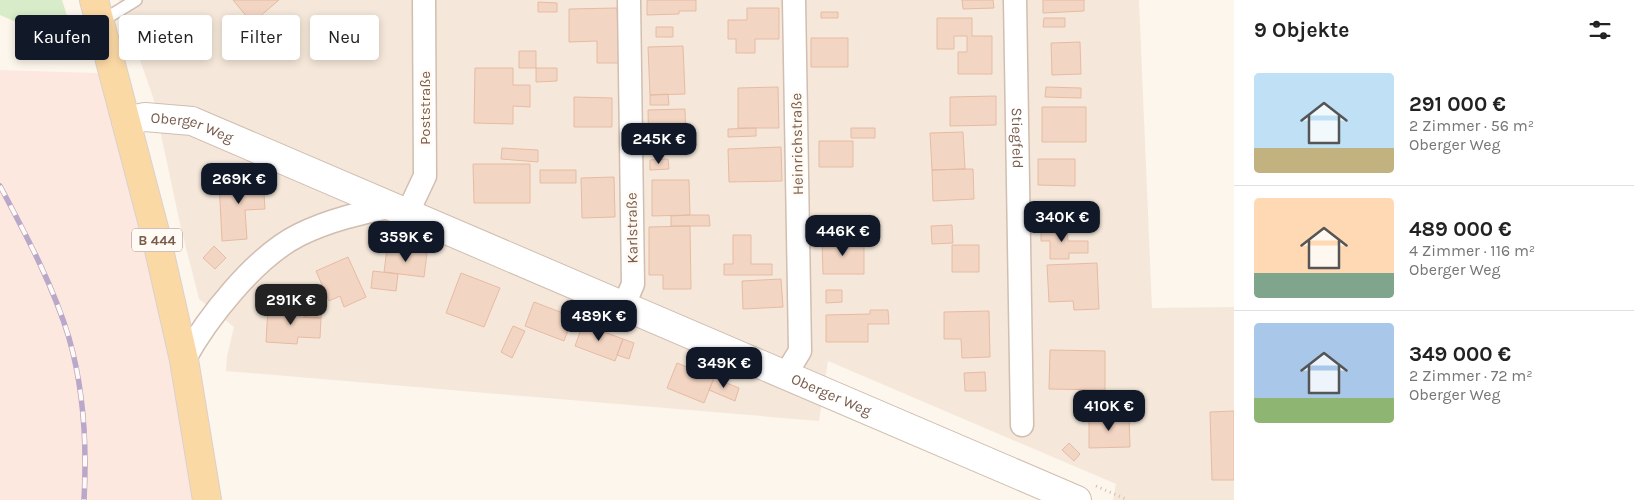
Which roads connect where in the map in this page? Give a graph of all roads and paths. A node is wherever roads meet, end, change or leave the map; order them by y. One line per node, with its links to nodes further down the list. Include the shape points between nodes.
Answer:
1 (136, 0): 6 (lane)
2 (424, 0): 8 (street, Poststraße, via 425,176)
3 (629, 0): 9 (street, Karlstraße, via 633,284)
4 (794, 0): 11 (street, Heinrichstraße, via 800,351)
5 (1015, 0): 12 (street, Stiegfeld)
6 (97, 11): 7 (main road, B 444)
7 (126, 121): 8 (street, Oberger Weg, via 145,117 192,121); 10 (main road, B 444)
8 (400, 209): 9 (street, Oberger Weg); 10 (street, via 335,220 297,236 255,267 199,332)
9 (624, 304): 11 (street, Oberger Weg)
10 (184, 360): 13 (main road, B 444)
11 (786, 374): 14 (street, Oberger Weg)
12 (1022, 425)
13 (207, 500)
14 (1077, 500)

